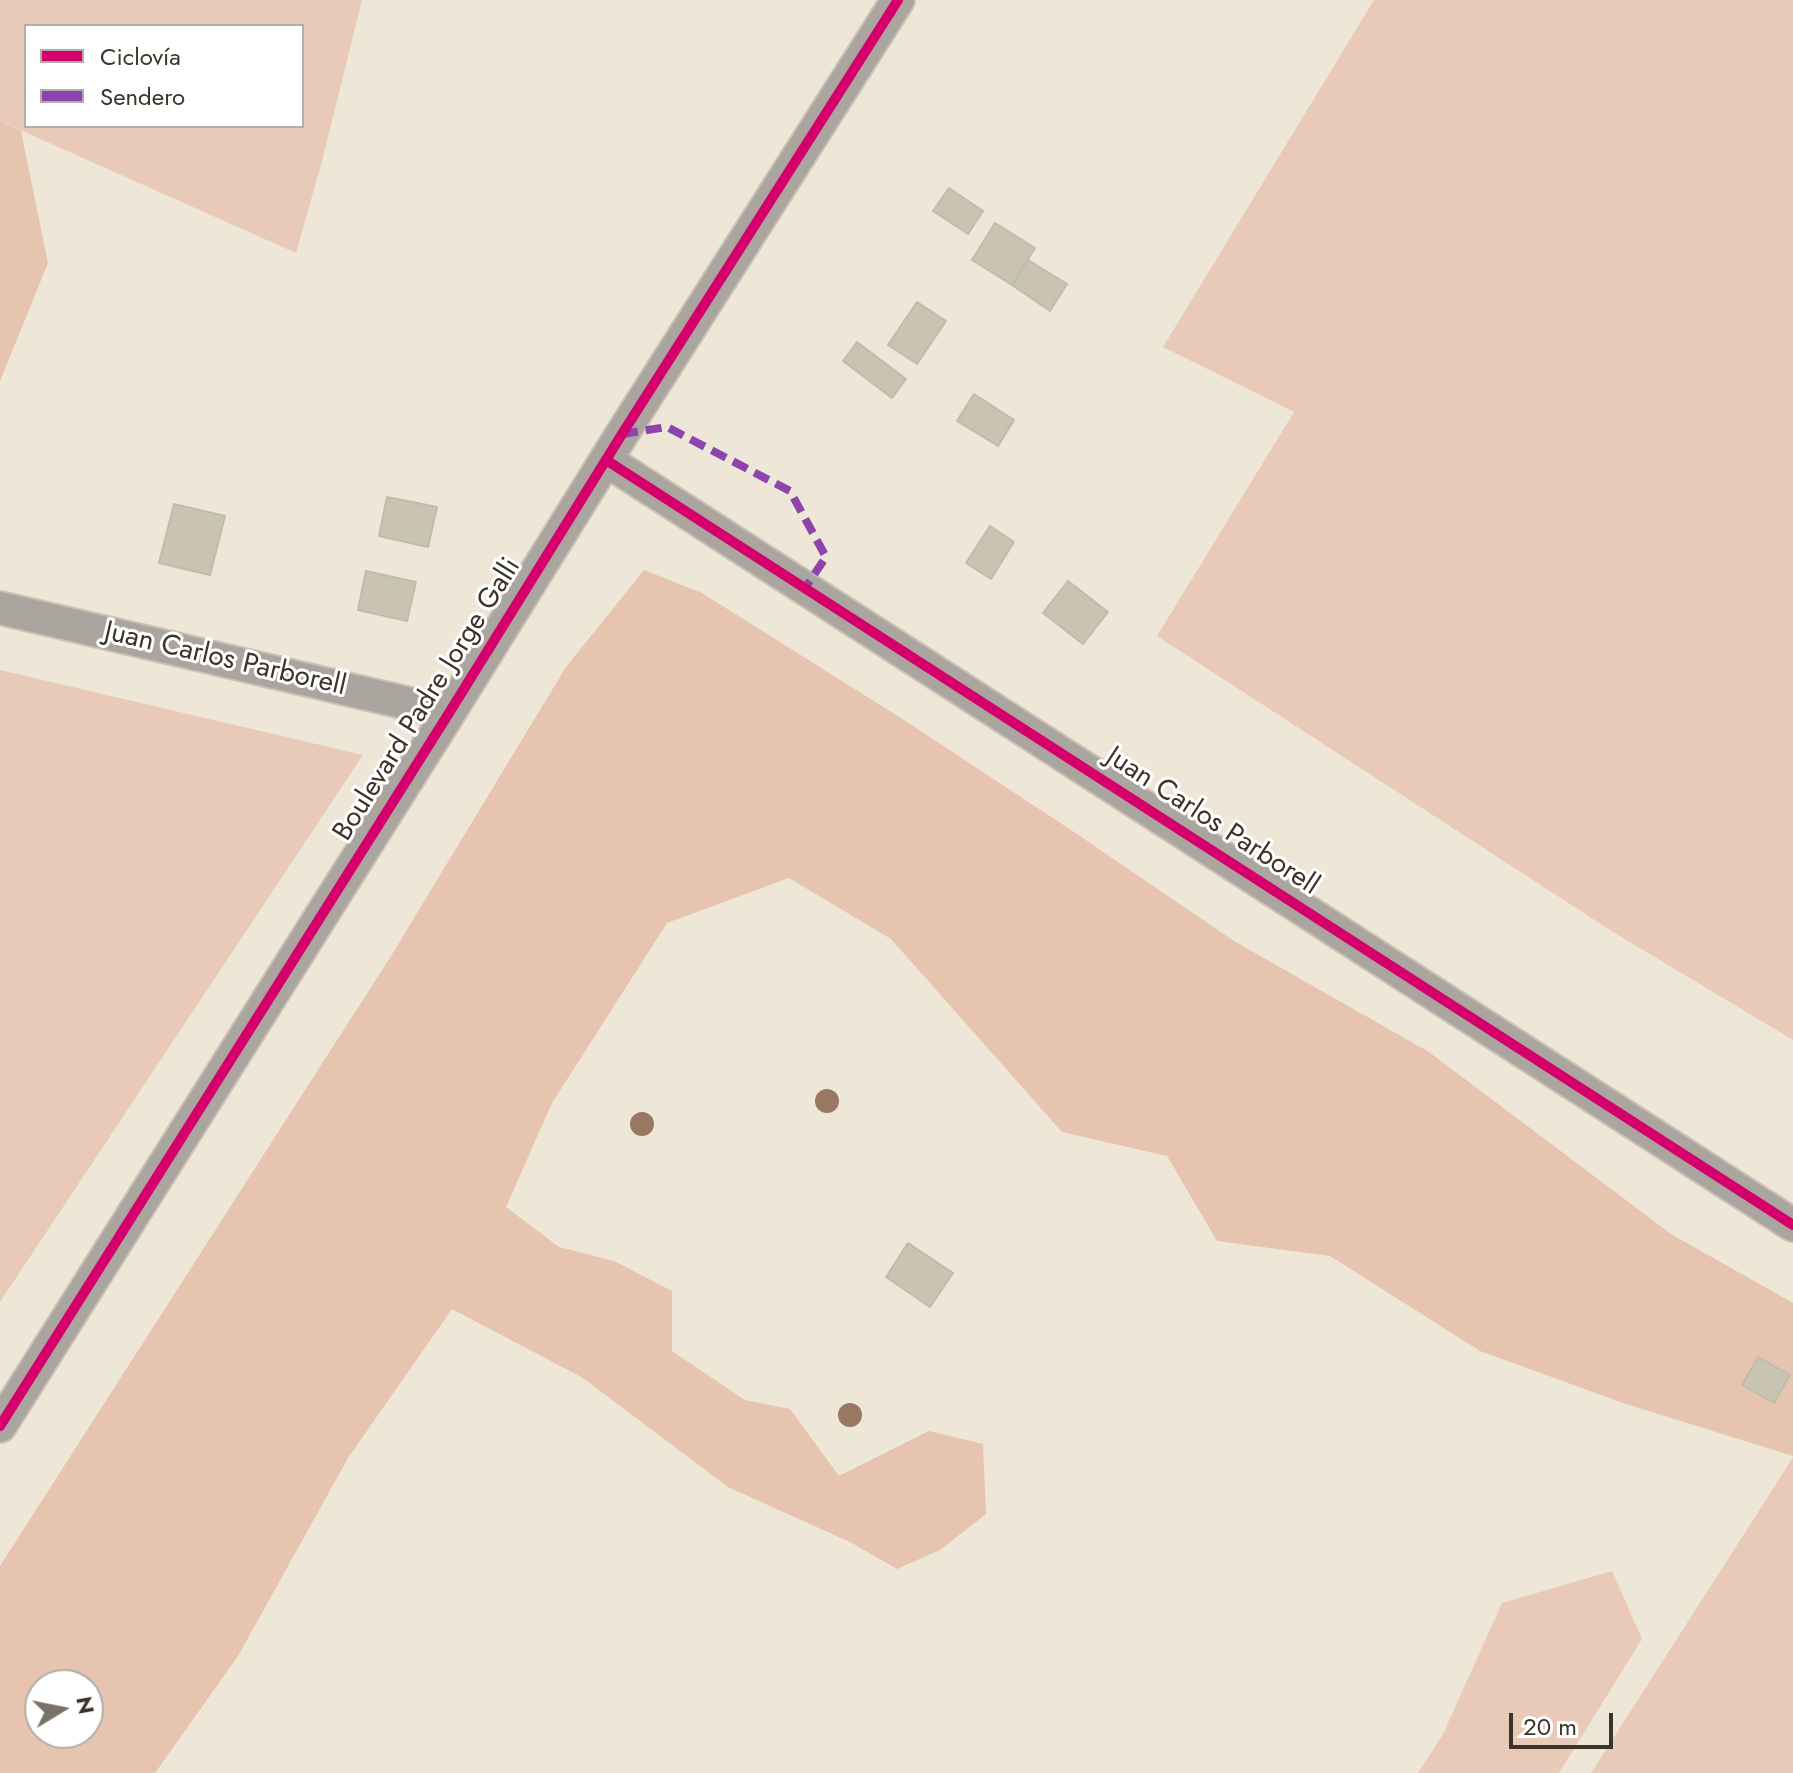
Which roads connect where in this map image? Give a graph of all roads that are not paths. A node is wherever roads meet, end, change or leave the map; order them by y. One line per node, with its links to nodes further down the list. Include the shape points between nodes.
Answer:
1 (898, 0): 2 (street, Boulevard Padre Jorge Galli)
2 (606, 460): 4 (street, Boulevard Padre Jorge Galli); 5 (street, Juan Carlos Parborell)
3 (0, 608): 4 (street, Juan Carlos Parborell)
4 (449, 713): 6 (street, Boulevard Padre Jorge Galli)
5 (1793, 1225)
6 (0, 1426)

